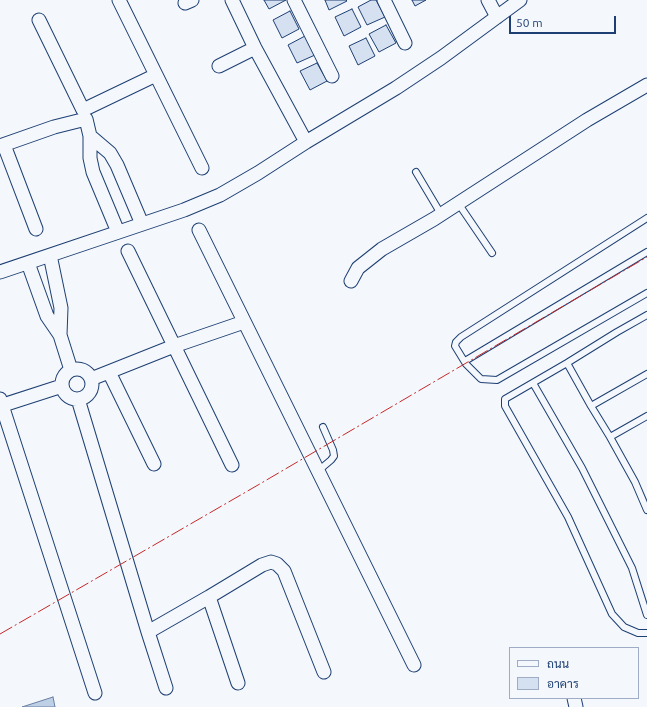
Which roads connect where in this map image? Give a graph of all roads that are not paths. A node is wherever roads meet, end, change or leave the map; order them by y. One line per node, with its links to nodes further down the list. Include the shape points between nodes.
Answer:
1 (119, 0): 12 (street)
2 (232, 0): 10 (street)
3 (294, 0): 13 (street)
4 (384, 0): 9 (street)
5 (488, 0): 7 (street)
6 (520, 0): 7 (street)
7 (497, 17): 17 (street, via 402,84)
8 (40, 20): 15 (street)
9 (405, 43)
10 (255, 48): 11 (street); 17 (street)
11 (219, 66)
12 (156, 75): 15 (street); 19 (street)
13 (332, 76)
14 (647, 85): 21 (street, via 587,120)
15 (84, 115): 16 (street); 18 (street)
16 (90, 136): 24 (street, via 110,153); 27 (street, via 93,172)
17 (306, 142): 24 (street, via 220,195)
18 (2, 146): 25 (street)
19 (202, 168)
20 (416, 172): 22 (lane)
21 (458, 203): 22 (street); 30 (lane)
22 (441, 214): 34 (street, via 382,249 358,268)
23 (647, 218): 40 (lane, via 461,337 455,346)
24 (142, 224): 27 (street)
25 (36, 229)
26 (199, 230): 37 (street)
27 (118, 232): 31 (street)
28 (128, 250): 39 (street)
29 (647, 252): 40 (lane)
30 (492, 253)
31 (50, 255): 32 (street); 38 (street, via 61,308)
32 (28, 263): 33 (street); 38 (street, via 47,316)
33 (0, 272)
34 (351, 281)
35 (647, 293): 40 (lane, via 497,380 481,379)
36 (647, 315): 41 (lane)
37 (244, 322): 39 (street); 56 (street)
38 (60, 335): 42 (street)
39 (174, 346): 43 (street); 55 (street)
40 (465, 361)
41 (567, 363): 46 (lane); 50 (lane)
42 (71, 370): 45 (street, via 83,370); 47 (street, via 64,376)
43 (109, 372): 45 (street); 54 (street)
44 (647, 374): 50 (lane)
45 (92, 379): 48 (street, via 91,390 83,398)
46 (533, 383): 59 (lane, via 582,468 632,568); 61 (lane, via 505,399 505,406 568,517 612,614 624,627 638,633)
47 (62, 386): 48 (street, via 65,393); 49 (street)
48 (78, 399): 60 (street)
49 (1, 403): 66 (street)
50 (591, 406): 53 (lane)
51 (647, 416): 53 (lane)
52 (323, 427): 56 (lane, via 334,456)
53 (610, 437): 57 (lane)
54 (154, 464)
55 (232, 465)
56 (318, 471): 62 (street)
57 (647, 510)
58 (209, 597): 60 (street); 63 (street, via 262,565 271,562 277,564 284,571); 64 (street)
59 (647, 615)
60 (148, 632): 65 (street)
61 (647, 633)
62 (414, 665)
63 (324, 672)
64 (238, 683)
65 (166, 688)
66 (95, 693)

